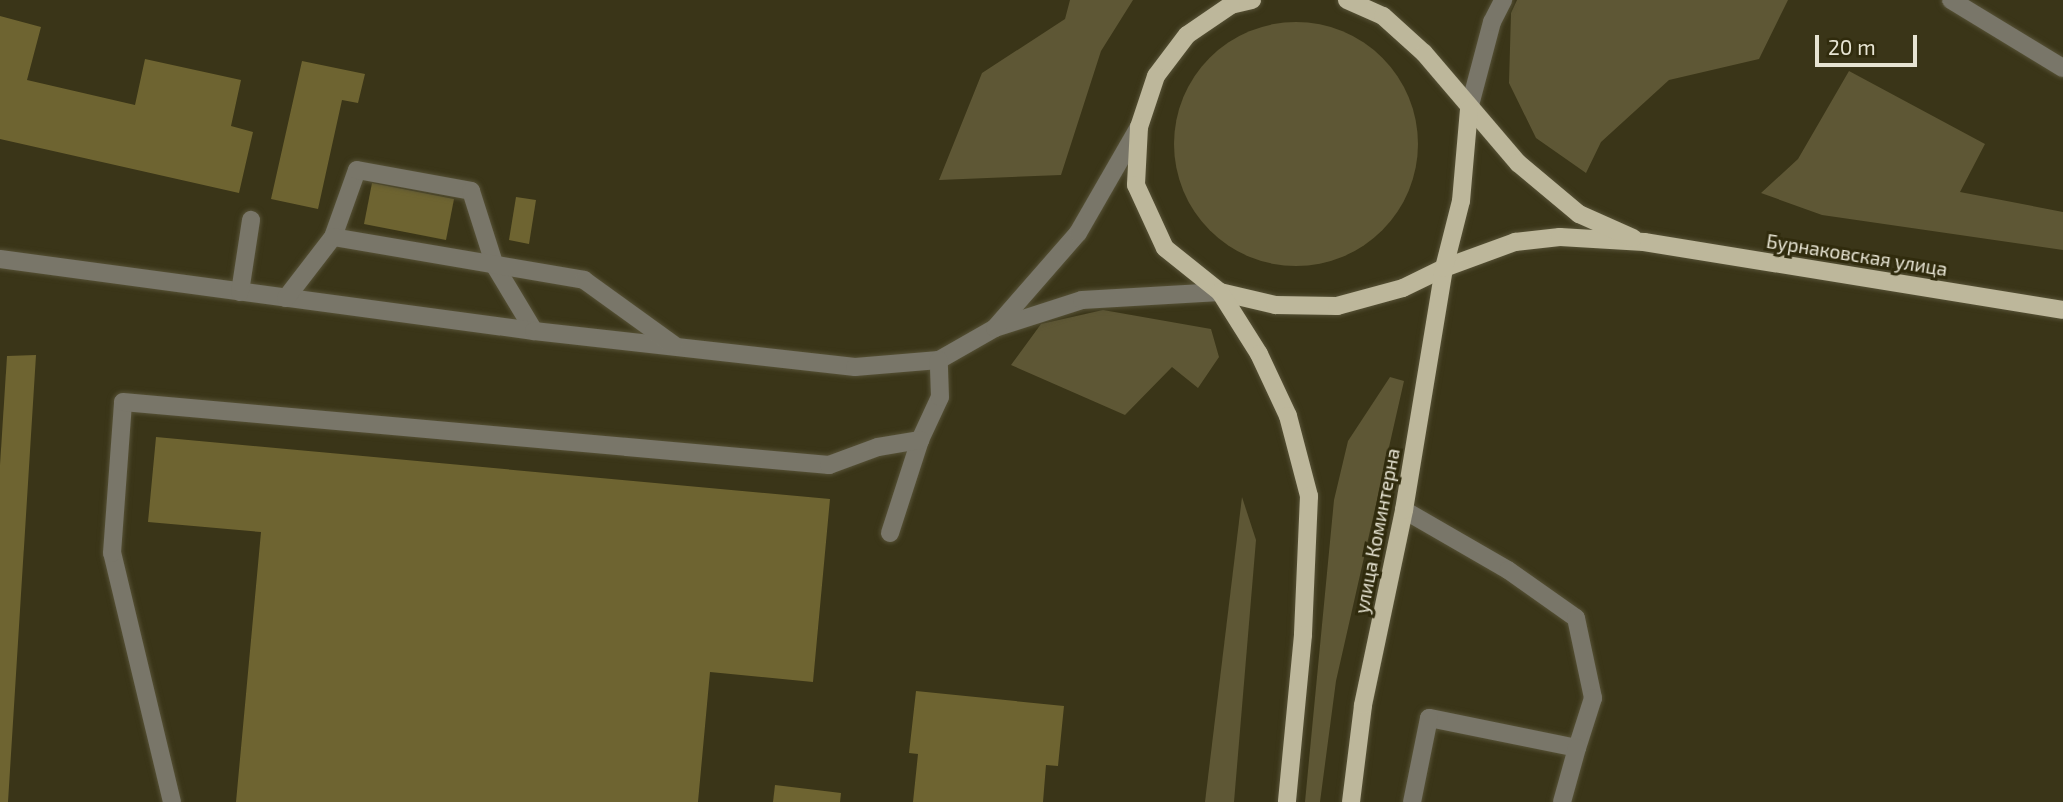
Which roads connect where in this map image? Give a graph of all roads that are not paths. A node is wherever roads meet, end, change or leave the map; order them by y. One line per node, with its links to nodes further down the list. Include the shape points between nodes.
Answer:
1 (1252, 0): 7 (main road, via 1231,5 1187,35 1156,76)
2 (1347, 0): 6 (main road, via 1382,16 1408,38)
3 (1503, 0): 6 (street, via 1492,22)
4 (1951, 0): 5 (street)
5 (2063, 68)
6 (1469, 109): 10 (main road, via 1518,163 1579,214); 13 (main road, улица Коминтерна, via 1461,201)
7 (1139, 127): 15 (main road, via 1136,185 1165,248); 18 (street, via 1078,233)
8 (251, 220): 14 (street)
9 (333, 237): 12 (street); 12 (street, via 357,170 471,191); 16 (street)
10 (1644, 242): 13 (main road, via 1560,237 1515,242); 17 (main road, Бурнаковская улица)
11 (0, 259): 14 (street)
12 (495, 265): 19 (street); 20 (street, via 584,280)
13 (1444, 268): 15 (main road, via 1403,288 1337,306 1275,305); 23 (main road, улица Коминтерна)
14 (240, 292): 16 (street)
15 (1220, 292): 18 (street, via 1082,300); 27 (main road, via 1259,354 1288,416 1309,496 1304,622)
16 (286, 298): 19 (street)
17 (2063, 310)
18 (995, 328): 21 (street)
19 (534, 331): 20 (street)
20 (677, 347): 21 (street, via 855,367)
21 (939, 360): 22 (street, via 940,397)
22 (920, 440): 24 (street); 26 (street, via 877,447 829,465 123,402 112,553)
23 (1404, 510): 25 (street, via 1508,570 1576,618 1593,698); 28 (main road, улица Коминтерна, via 1363,705)
24 (890, 533)
25 (1577, 748): 29 (street, via 1429,718); 30 (street)
26 (172, 802)
27 (1287, 802)
28 (1351, 802)
29 (1412, 802)
30 (1562, 802)

